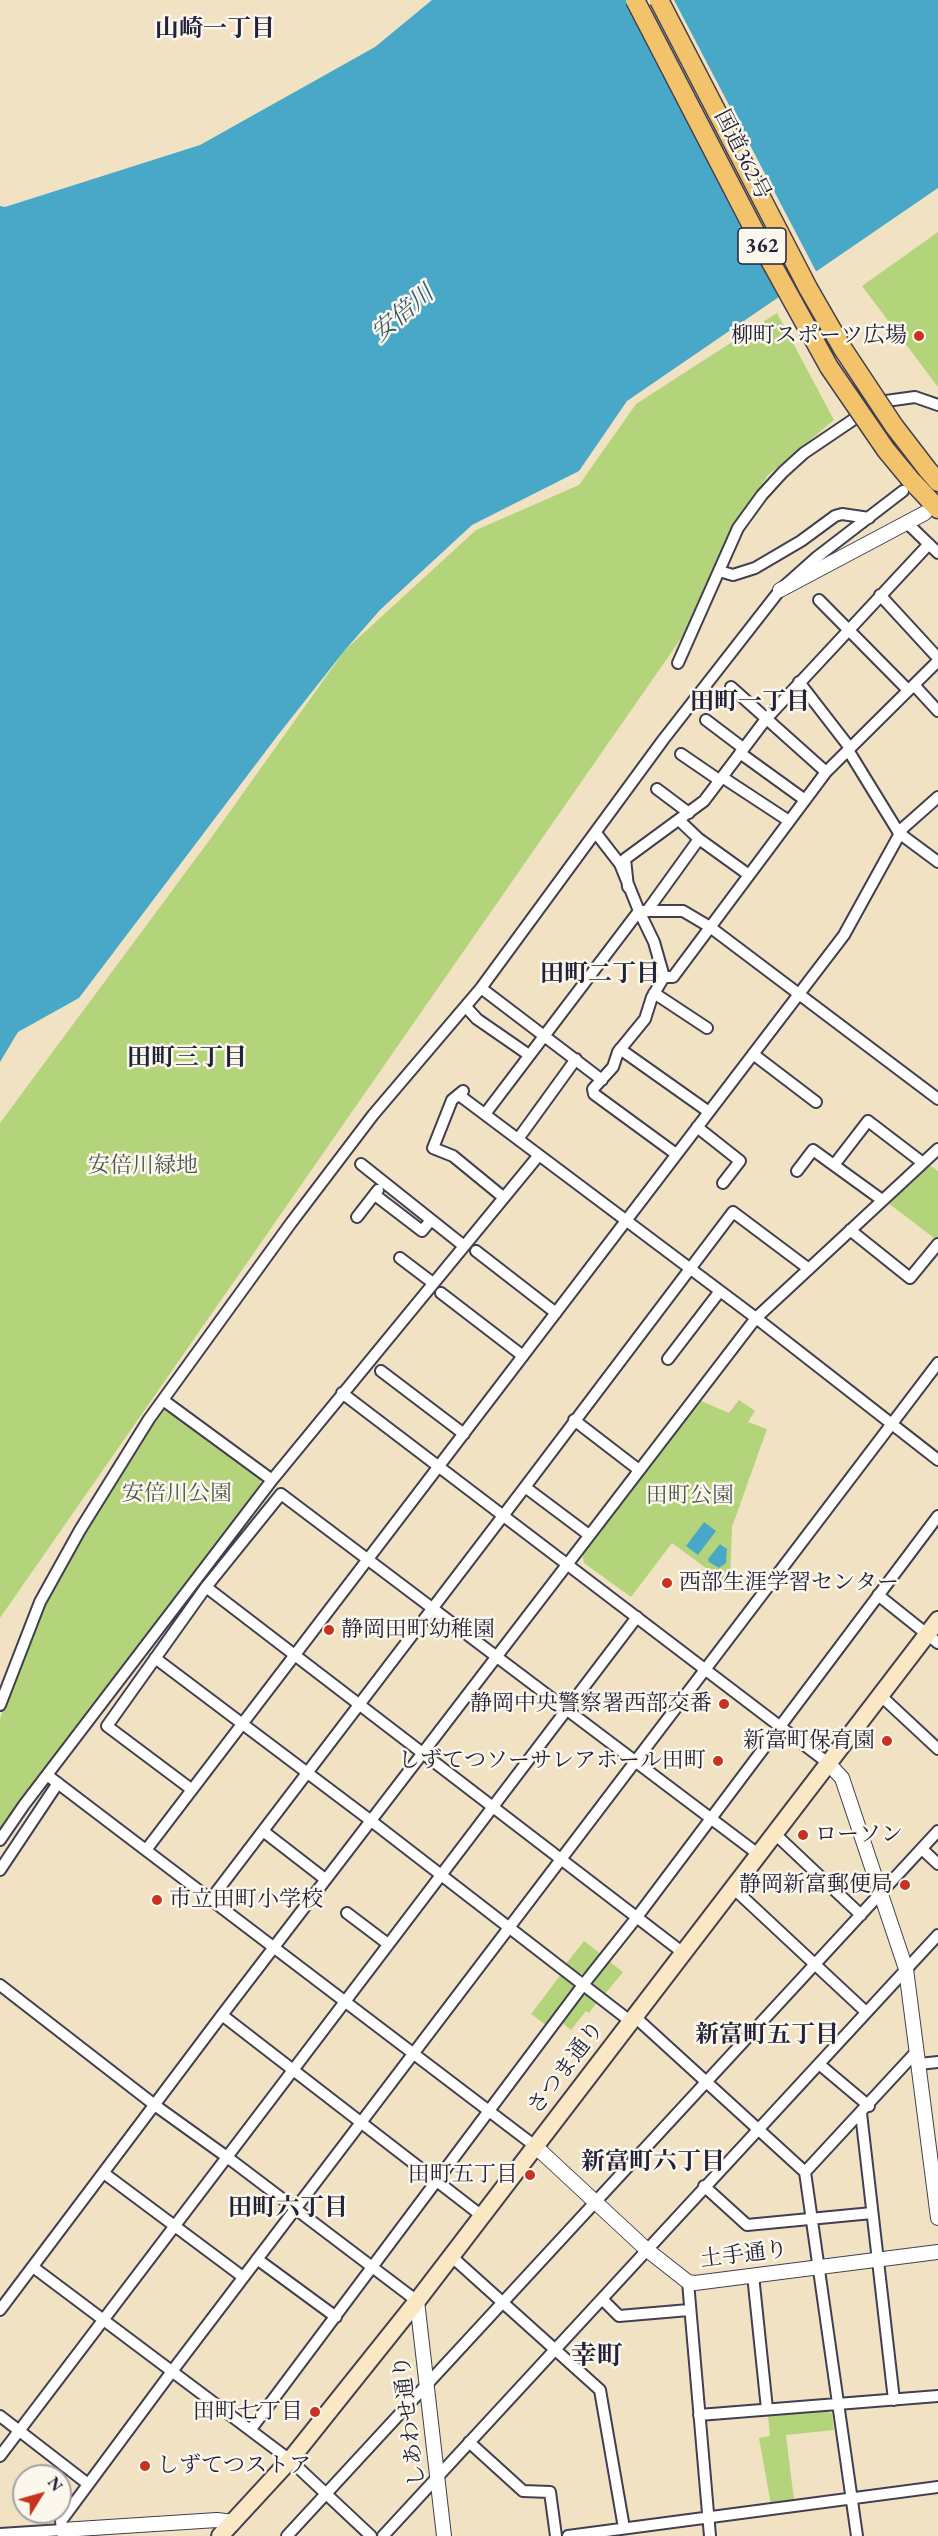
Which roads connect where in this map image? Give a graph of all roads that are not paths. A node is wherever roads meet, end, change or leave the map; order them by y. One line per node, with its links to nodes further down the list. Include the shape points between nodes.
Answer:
1 (635, 0): 5 (highway, 国道362号 / 362, bridge, via 828,367)
2 (659, 0): 4 (highway, 国道362号 / 362, bridge, via 843,349 894,426)
3 (938, 405): 11 (street, via 915,397 886,401 804,453 762,495 738,528)
4 (933, 475)
5 (907, 485): 6 (highway, 362); 7 (street)
6 (932, 511): 8 (street)
7 (869, 518): 11 (street, via 835,516 755,568 733,575); 12 (street, via 816,556)
8 (907, 523): 9 (street); 12 (street)
9 (929, 544): 10 (street); 13 (street)
10 (938, 553)
11 (719, 571): 17 (street)
12 (780, 590): 35 (street)
13 (880, 595): 15 (street); 16 (street)
14 (819, 600): 15 (street)
15 (847, 630): 18 (street); 20 (street)
16 (938, 660): 20 (street)
17 (678, 663)
18 (799, 682): 22 (street); 24 (street)
19 (731, 687): 22 (street)
20 (911, 687): 21 (street); 24 (street)
21 (938, 711)
22 (766, 719): 25 (street); 27 (street)
23 (706, 720): 25 (street)
24 (848, 749): 27 (street); 36 (street)
25 (742, 750): 28 (street); 31 (street)
26 (681, 754): 28 (street)
27 (826, 772): 31 (street)
28 (720, 779): 32 (street); 34 (street)
29 (657, 789): 32 (street)
30 (938, 797): 36 (street)
31 (805, 800): 34 (street)
32 (689, 813): 33 (street)
33 (679, 820): 37 (street); 40 (street, via 625,859)
34 (789, 821): 39 (street)
35 (596, 833): 40 (street, via 620,864); 44 (street)
36 (899, 833): 38 (street); 46 (street, via 844,935)
37 (699, 839): 39 (street); 41 (street)
38 (938, 862)
39 (749, 875): 42 (street)
40 (628, 887): 41 (street)
41 (643, 911): 42 (street, via 683,911); 43 (street); 49 (street)
42 (710, 927): 43 (street, via 673,976); 46 (street)
43 (664, 977): 45 (street)
44 (481, 988): 47 (street); 49 (street)
45 (654, 993): 48 (street); 50 (street, via 645,1018)
46 (800, 994): 51 (street); 55 (street)
47 (466, 1007): 52 (street); 93 (street, via 373,1115)
48 (707, 1028)
49 (544, 1035): 52 (street); 53 (street)
50 (620, 1049): 54 (street, via 614,1067); 57 (street)
51 (753, 1054): 56 (street); 57 (street)
52 (529, 1055): 58 (street)
53 (576, 1059): 54 (street); 60 (street)
54 (602, 1080): 62 (street, via 592,1089 594,1094)
55 (938, 1099)
56 (816, 1102)
57 (709, 1112): 59 (street)
58 (485, 1114): 60 (street); 71 (street, via 461,1092 452,1100 433,1148 453,1156)
59 (697, 1127): 62 (street); 69 (street, via 740,1161)
60 (518, 1139): 63 (street)
61 (938, 1149): 64 (street)
62 (676, 1154): 75 (street)
63 (538, 1155): 71 (street); 75 (street)
64 (923, 1163): 66 (street, via 868,1121); 72 (street)
65 (361, 1164): 68 (street)
66 (834, 1165): 67 (street, via 813,1150); 72 (street)
67 (797, 1171)
68 (384, 1183): 70 (street); 74 (street)
69 (723, 1183)
70 (375, 1195): 73 (street); 74 (street, via 422,1231)
71 (503, 1197): 78 (street)
72 (882, 1200): 76 (street)
73 (357, 1217)
74 (431, 1220): 78 (street)
75 (626, 1220): 81 (street); 86 (street)
76 (850, 1230): 77 (street, via 910,1278); 82 (street)
77 (938, 1244)
78 (464, 1246): 83 (street)
79 (476, 1251): 86 (street)
80 (400, 1257): 83 (street)
81 (689, 1268): 82 (street, via 733,1212); 84 (street); 94 (street)
82 (809, 1269): 87 (street)
83 (433, 1283): 92 (street)
84 (720, 1291): 87 (street); 89 (street)
85 (441, 1293): 88 (street)
86 (556, 1313): 88 (street)
87 (756, 1318): 95 (street); 99 (street)
88 (523, 1356): 96 (street)
89 (668, 1359)
90 (938, 1363): 95 (street)
91 (381, 1371): 96 (street)
92 (342, 1393): 98 (street); 100 (street)
93 (163, 1400): 100 (street); 118 (street, via 54,1574)
94 (574, 1420): 99 (street); 101 (street)
95 (892, 1424): 97 (street); 115 (street)
96 (464, 1434): 98 (street)
97 (938, 1460)
98 (437, 1468): 102 (street); 105 (street)
99 (639, 1470): 104 (street)
100 (272, 1480): 127 (street)
101 (525, 1487): 102 (street); 104 (street)
102 (503, 1516): 106 (street); 109 (street)
103 (938, 1516): 108 (street)
104 (589, 1535): 106 (street)
105 (368, 1558): 107 (street, via 281,1494); 109 (street); 112 (street)
106 (567, 1563): 110 (street); 113 (street)
107 (206, 1587): 112 (street); 114 (street)
108 (878, 1595): 111 (street); 121 (street)
109 (434, 1608): 113 (street); 117 (street)
110 (637, 1617): 115 (street); 119 (street)
111 (934, 1632): 116 (main road, さつま通り)
112 (294, 1655): 117 (street); 120 (street)
113 (496, 1655): 119 (street); 123 (street)
114 (155, 1658): 120 (street); 129 (street, via 106,1725)
115 (705, 1668): 121 (street); 124 (street)
116 (880, 1695): 122 (street); 125 (main road, さつま通り)
117 (359, 1704): 123 (street); 126 (street)
118 (0, 1705)
119 (567, 1710): 124 (street); 130 (street)
120 (241, 1724): 126 (street); 129 (street)
121 (780, 1726): 125 (street); 131 (street)
122 (938, 1749)
123 (423, 1753): 130 (street); 132 (street)
124 (634, 1762): 131 (street); 140 (street)
125 (828, 1763): 135 (main road, さつま通り); 146 (street, via 842,1778)
126 (306, 1773): 132 (street); 133 (street)
127 (47, 1775): 128 (street); 136 (street)
128 (58, 1783): 138 (street); 142 (street)
129 (191, 1789): 138 (street)
130 (493, 1806): 140 (street); 143 (street)
131 (710, 1819): 139 (street); 150 (street)
132 (370, 1820): 143 (street); 144 (street)
133 (263, 1831): 144 (street); 147 (street)
134 (938, 1831): 137 (street)
135 (774, 1833): 139 (main road, さつま通り); 149 (street)
136 (0, 1840)
137 (922, 1849): 141 (street); 146 (street)
138 (146, 1850): 147 (street)
139 (758, 1854): 145 (main road, さつま通り)
140 (561, 1857): 150 (street); 151 (street)
141 (938, 1864)
142 (0, 1870)
143 (439, 1875): 151 (street); 153 (street)
144 (325, 1879): 154 (street)
145 (732, 1887): 155 (main road, さつま通り); 156 (street)
146 (880, 1893): 149 (street); 157 (street)
147 (211, 1899): 154 (street)
148 (347, 1913): 153 (street)
149 (861, 1915): 156 (street)
150 (637, 1917): 155 (street); 159 (street)
151 (508, 1926): 159 (street); 164 (street)
152 (938, 1935): 157 (street)
153 (388, 1944): 160 (street)
154 (274, 1947): 160 (street); 162 (street)
155 (682, 1952): 163 (main road, さつま通り)
156 (815, 1964): 161 (street); 169 (street)
157 (906, 1969): 161 (street); 165 (street)
158 (0, 1984): 170 (street)
159 (583, 1985): 163 (street); 172 (street)
160 (345, 2000): 164 (street); 168 (street)
161 (866, 2012): 167 (street)
162 (222, 2015): 168 (street); 170 (street)
163 (632, 2019): 169 (street); 175 (main road, さつま通り)
164 (413, 2052): 172 (street); 173 (street)
165 (918, 2057): 166 (street); 171 (street); 185 (street)
166 (938, 2062)
167 (819, 2064): 171 (street); 174 (street)
168 (292, 2070): 173 (street); 176 (street)
169 (706, 2082): 174 (street); 181 (street)
170 (156, 2106): 176 (street); 178 (street)
171 (865, 2109): 177 (street); 183 (street)
172 (489, 2110): 175 (street); 179 (street)
173 (360, 2122): 179 (street); 182 (street)
174 (757, 2128): 177 (street); 180 (street)
175 (534, 2146): 181 (street, 土手通り); 184 (main road, さつま通り)
176 (227, 2157): 182 (street); 187 (street)
177 (805, 2172): 186 (street)
178 (105, 2174): 187 (street); 193 (street)
179 (436, 2182): 184 (street); 195 (street)
180 (704, 2186): 186 (street, via 747,2225); 188 (street)
181 (595, 2202): 188 (street, 土手通り); 201 (street)
182 (295, 2209): 191 (street); 195 (street)
183 (872, 2213): 186 (street); 192 (street)
184 (482, 2216): 190 (main road, さつま通り)
185 (938, 2218)
186 (812, 2220): 194 (street)
187 (175, 2226): 197 (street); 205 (street)
188 (646, 2249): 198 (street, 土手通り); 199 (street)
189 (938, 2252): 192 (street, 土手通り)
190 (451, 2256): 200 (main road, さつま通り); 201 (street)
191 (257, 2259): 197 (street); 204 (street)
192 (878, 2260): 194 (street, 土手通り); 210 (street)
193 (33, 2267): 202 (street); 205 (street)
194 (820, 2267): 196 (street, 土手通り); 211 (street)
195 (373, 2268): 200 (street); 204 (street)
196 (753, 2275): 198 (street, 土手通り); 212 (street)
197 (243, 2277): 207 (street)
198 (688, 2282): 203 (street)
199 (602, 2299): 203 (street, via 619,2316); 206 (street)
200 (417, 2301): 208 (street, しあわせ通り); 219 (main road, さつま通り)
201 (502, 2302): 206 (street); 208 (street)
202 (0, 2310)
203 (689, 2310): 213 (street)
204 (336, 2317): 215 (street)
205 (105, 2320): 207 (street); 216 (street)
206 (554, 2350): 217 (street); 227 (street, via 600,2390)
207 (173, 2370): 215 (street); 221 (street)
208 (427, 2385): 220 (street, しあわせ通り); 223 (street)
209 (938, 2396): 210 (street)
210 (894, 2400): 211 (street)
211 (838, 2403): 212 (street); 224 (street)
212 (767, 2409): 213 (street)
213 (699, 2415): 225 (street)
214 (0, 2416): 216 (street)
215 (251, 2429): 219 (street)
216 (19, 2431): 218 (street); 221 (street)
217 (470, 2442): 220 (street); 236 (street, via 523,2491 550,2492)
218 (0, 2456)
219 (290, 2460): 223 (street); 226 (main road, さつま通り)
220 (438, 2477): 234 (street); 235 (street, しあわせ通り)
221 (88, 2484): 228 (street, via 61,2521)
222 (938, 2487): 224 (street)
223 (326, 2494): 232 (street); 233 (street)
224 (852, 2500): 225 (street); 239 (street)
225 (707, 2517): 227 (street); 238 (street)
226 (234, 2522): 229 (street, via 217,2520); 231 (main road, さつま通り)
227 (624, 2528): 237 (street)
228 (62, 2530): 229 (street); 230 (street)
229 (84, 2532)
230 (0, 2534)
231 (220, 2536)
232 (287, 2536)
233 (371, 2536)
234 (383, 2536)
235 (444, 2536)
236 (556, 2536)
237 (568, 2536)
238 (710, 2536)
239 (857, 2536)

